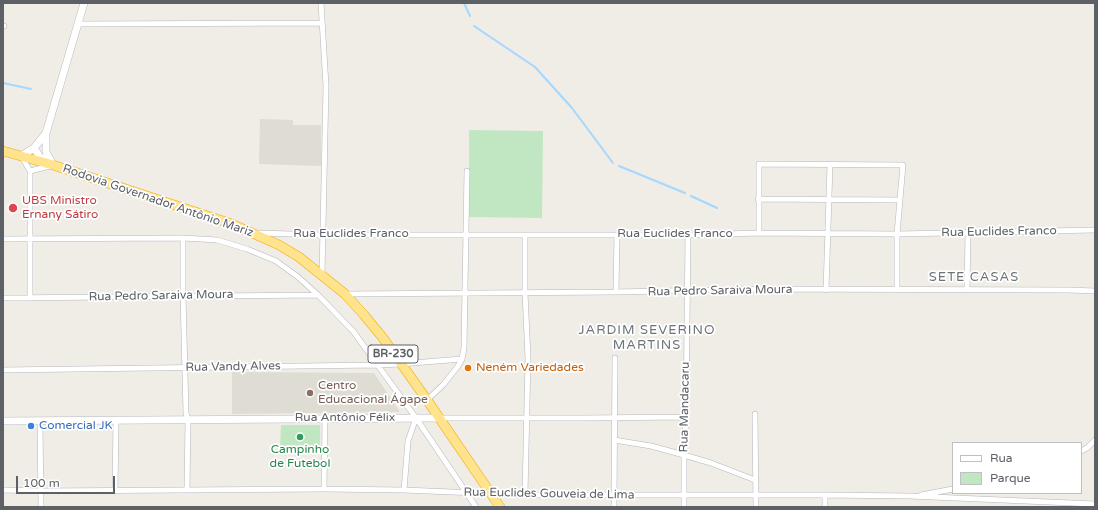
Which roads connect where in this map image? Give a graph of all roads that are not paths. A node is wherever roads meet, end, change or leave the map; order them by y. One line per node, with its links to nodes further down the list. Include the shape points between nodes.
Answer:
1 (84, 3): 4 (main road)
2 (321, 3): 3 (street)
3 (322, 23): 4 (street); 26 (street, via 326,86)
4 (78, 24): 5 (main road)
5 (46, 133): 6 (main road); 8 (main road)
6 (34, 148): 9 (main road); 10 (main road)
7 (3, 151): 10 (highway, Rodovia Governador Antônio Mariz / BR-230)
8 (46, 152): 9 (main road); 11 (main road)
9 (39, 155): 10 (main road); 11 (main road)
10 (21, 156): 11 (highway, Rodovia Governador Antônio Mariz / BR-230); 13 (street)
11 (53, 165): 13 (street); 19 (highway, Rodovia Governador Antônio Mariz / BR-230)
12 (830, 165): 15 (street, via 758,164); 16 (street); 17 (street, via 903,165)
13 (30, 171): 31 (street)
14 (467, 171): 27 (street)
15 (758, 199): 16 (street); 20 (street)
16 (829, 199): 17 (street); 24 (street)
17 (900, 200): 25 (street)
18 (1095, 230): 21 (street, Rua Euclides Franco)
19 (255, 233): 26 (street, Rua Euclides Franco); 32 (highway, Rodovia Governador Antônio Mariz / BR-230, via 299,257)
20 (759, 233): 24 (street, Rua Euclides Franco); 28 (street, Rua Euclides Franco)
21 (968, 233): 25 (street, Rua Euclides Franco); 36 (street)
22 (525, 234): 23 (street, Rua Euclides Franco); 27 (street, Rua Euclides Franco); 39 (street)
23 (617, 234): 28 (street, Rua Euclides Franco); 37 (street)
24 (828, 234): 25 (street, Rua Euclides Franco); 34 (street)
25 (897, 234): 35 (street)
26 (323, 235): 27 (street, Rua Euclides Franco); 32 (street)
27 (467, 235): 41 (street)
28 (688, 235): 33 (street, Rua Mandacaru)
29 (183, 238): 31 (street); 42 (street, via 217,240 276,261); 43 (street)
30 (3, 239): 31 (street)
31 (30, 239): 45 (street)
32 (322, 275): 40 (highway, Rodovia Governador Antônio Mariz / BR-230)
33 (687, 290): 34 (street, Rua Pedro Saraiva Moura); 37 (street, Rua Pedro Saraiva Moura); 54 (street, Rua Mandacaru)
34 (826, 290): 35 (street, Rua Pedro Saraiva Moura)
35 (897, 290): 36 (street, Rua Pedro Saraiva Moura)
36 (967, 290): 38 (street, Rua Pedro Saraiva Moura)
37 (616, 292): 39 (street, Rua Pedro Saraiva Moura)
38 (1095, 292)
39 (525, 293): 41 (street, Rua Pedro Saraiva Moura); 58 (street)
40 (345, 294): 41 (street, Rua Pedro Saraiva Moura); 48 (highway, Rodovia Governador Antônio Mariz / BR-230, via 383,338)
41 (465, 294): 47 (street)
42 (318, 295): 43 (street, Rua Pedro Saraiva Moura); 49 (street, via 353,331)
43 (183, 296): 45 (street, Rua Pedro Saraiva Moura); 50 (street)
44 (3, 298): 45 (street, Rua Pedro Saraiva Moura)
45 (30, 298)
46 (615, 358): 59 (street)
47 (462, 359): 48 (street, Rua Vandy Alves); 52 (street, via 443,385)
48 (400, 364): 49 (street, Rua Vandy Alves); 52 (highway, Rodovia Governador Antônio Mariz / BR-230)
49 (377, 365): 50 (street, Rua Vandy Alves); 56 (street)
50 (185, 368): 51 (street, Rua Vandy Alves); 60 (street)
51 (3, 370)
52 (427, 400): 57 (highway, Rodovia Governador Antônio Mariz / BR-230)
53 (755, 414): 68 (street)
54 (686, 417): 59 (street, Rua Antônio Félix); 67 (street, Rua Mandacaru)
55 (325, 418): 56 (main road, Rua Antônio Félix); 60 (main road, Rua Antônio Félix); 69 (street)
56 (416, 418): 57 (main road, Rua Antônio Félix); 74 (street, via 408,441); 76 (street)
57 (439, 418): 58 (street, Rua Antônio Félix); 77 (highway, Rodovia Governador Antônio Mariz / BR-230)
58 (527, 418): 59 (street, Rua Antônio Félix); 79 (street)
59 (615, 418): 64 (street)
60 (188, 420): 63 (main road, Rua Antônio Félix); 73 (street)
61 (3, 421): 62 (main road, Rua Antônio Félix)
62 (40, 421): 63 (main road, Rua Antônio Félix); 75 (street)
63 (116, 421): 72 (street)
64 (614, 440): 67 (street); 80 (street)
65 (1095, 440): 66 (street)
66 (1082, 450)
67 (684, 455): 68 (street); 78 (street, Rua Mandacaru)
68 (755, 480): 81 (street)
69 (324, 489): 73 (street, Rua Euclides Gouveia de Lima); 74 (street, Rua Euclides Gouveia de Lima)
70 (952, 489): 83 (street)
71 (3, 490): 75 (street, Rua Euclides Gouveia de Lima)
72 (115, 490): 73 (street, Rua Euclides Gouveia de Lima); 75 (street, Rua Euclides Gouveia de Lima)
73 (187, 490)
74 (404, 490): 76 (street, Rua Euclides Gouveia de Lima)
75 (40, 491): 85 (street)
76 (467, 493): 77 (street, Rua Euclides Gouveia de Lima); 86 (street)
77 (491, 494): 79 (street, Rua Euclides Gouveia de Lima); 87 (highway, Rodovia Governador Antônio Mariz / BR-230)
78 (684, 494): 80 (street, Rua Euclides Gouveia de Lima); 81 (street, Rua Euclides Gouveia de Lima); 89 (street, Rua Mandacaru)
79 (525, 495): 80 (street, Rua Euclides Gouveia de Lima)
80 (614, 495): 88 (street)
81 (756, 495): 82 (street, Rua Euclides Gouveia de Lima); 90 (street)
82 (825, 495): 83 (street, Rua Euclides Gouveia de Lima); 91 (street)
83 (909, 496): 84 (street, Rua Euclides Gouveia de Lima)
84 (1095, 504)
85 (40, 507)
86 (476, 507)
87 (500, 507)
88 (614, 507)
89 (684, 507)
90 (756, 507)
91 (825, 507)

